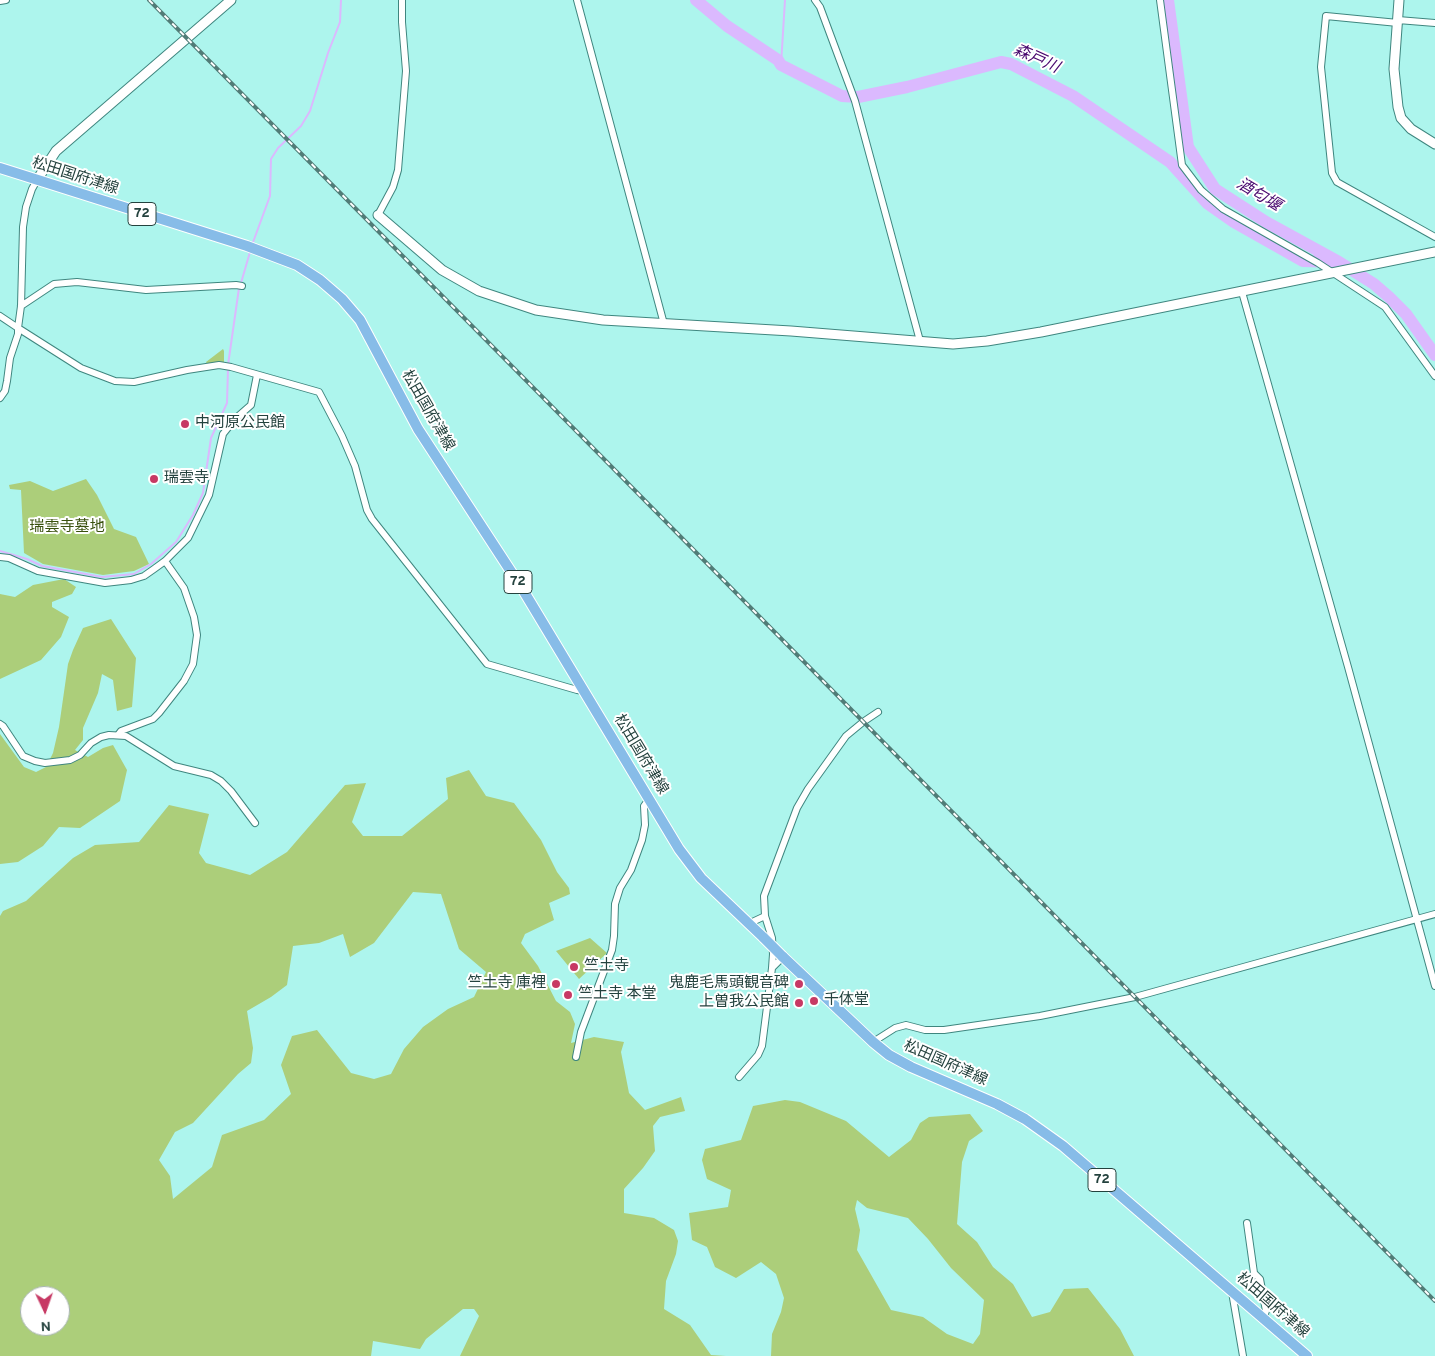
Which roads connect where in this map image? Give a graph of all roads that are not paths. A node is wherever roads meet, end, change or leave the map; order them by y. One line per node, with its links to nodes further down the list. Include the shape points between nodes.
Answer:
1 (6, 0): 8 (street)
2 (231, 0): 13 (street, via 56,151)
3 (402, 0): 14 (street, via 406,72 398,170)
4 (577, 0): 22 (street)
5 (815, 0): 24 (street, via 854,97)
6 (1160, 0): 17 (street, via 1182,165 1201,190 1223,208)
7 (1399, 0): 9 (street)
8 (0, 1)
9 (1398, 21): 10 (street); 11 (street, via 1394,69 1401,118 1411,129); 15 (street, via 1326,16 1321,67 1332,173 1337,182)
10 (1435, 22)
11 (1435, 144)
12 (0, 168): 13 (main road, 松田国府津線 / 72)
13 (36, 180): 20 (street, via 23,227); 30 (main road, 松田国府津線 / 72, via 297,265 342,299 360,320 418,428)
14 (378, 215): 22 (street, via 442,270 479,291 536,310 603,320)
15 (1435, 236)
16 (1435, 252): 17 (street)
17 (1331, 272): 19 (street); 26 (street, via 1385,307)
18 (240, 285): 20 (street, via 146,290 77,282 54,284)
19 (1242, 292): 24 (street, via 987,341 953,344); 38 (street)
20 (21, 306): 23 (street)
21 (0, 316): 23 (street)
22 (664, 324): 24 (street)
23 (18, 328): 25 (street, via 81,368 116,381 134,382 223,366); 27 (street, via 5,392)
24 (920, 341)
25 (257, 375): 29 (street, via 251,405 223,434 209,495 190,534); 30 (street, via 319,392 355,466 372,519 487,664)
26 (1435, 376)
27 (0, 398)
28 (0, 557): 29 (street, via 38,571 105,583 144,576)
29 (165, 561): 33 (street, via 184,588 194,617 197,636 193,664 159,714)
30 (584, 691): 34 (main road, 松田国府津線 / 72)
31 (878, 712): 37 (street, via 846,736 808,788 797,808 764,896)
32 (0, 724): 33 (street, via 23,756 45,763 70,760 101,737)
33 (118, 735): 35 (street, via 126,736 174,766 220,781)
34 (649, 799): 39 (main road, 松田国府津線 / 72, via 701,878); 44 (street, via 644,806 642,840 615,904 612,950 580,1032)
35 (255, 823)
36 (1435, 914): 38 (street)
37 (765, 916): 39 (street); 41 (street, via 772,938)
38 (1417, 919): 42 (street); 43 (street, via 1135,997 1040,1016 944,1030 906,1025)
39 (748, 924): 40 (main road, 松田国府津線 / 72, bridge)
40 (782, 956): 41 (street); 43 (main road, 松田国府津線 / 72)
41 (772, 968): 45 (street, via 762,1046)
42 (1435, 986)
43 (873, 1042): 47 (main road, 松田国府津線 / 72, via 911,1067 1025,1119 1063,1146)
44 (576, 1057)
45 (739, 1077)
46 (1247, 1223): 48 (street, via 1254,1273 1260,1279 1266,1311)
47 (1232, 1292): 48 (main road, 松田国府津線 / 72); 49 (street)
48 (1263, 1318): 50 (main road, 松田国府津線 / 72)
49 (1243, 1356)
50 (1306, 1356)

